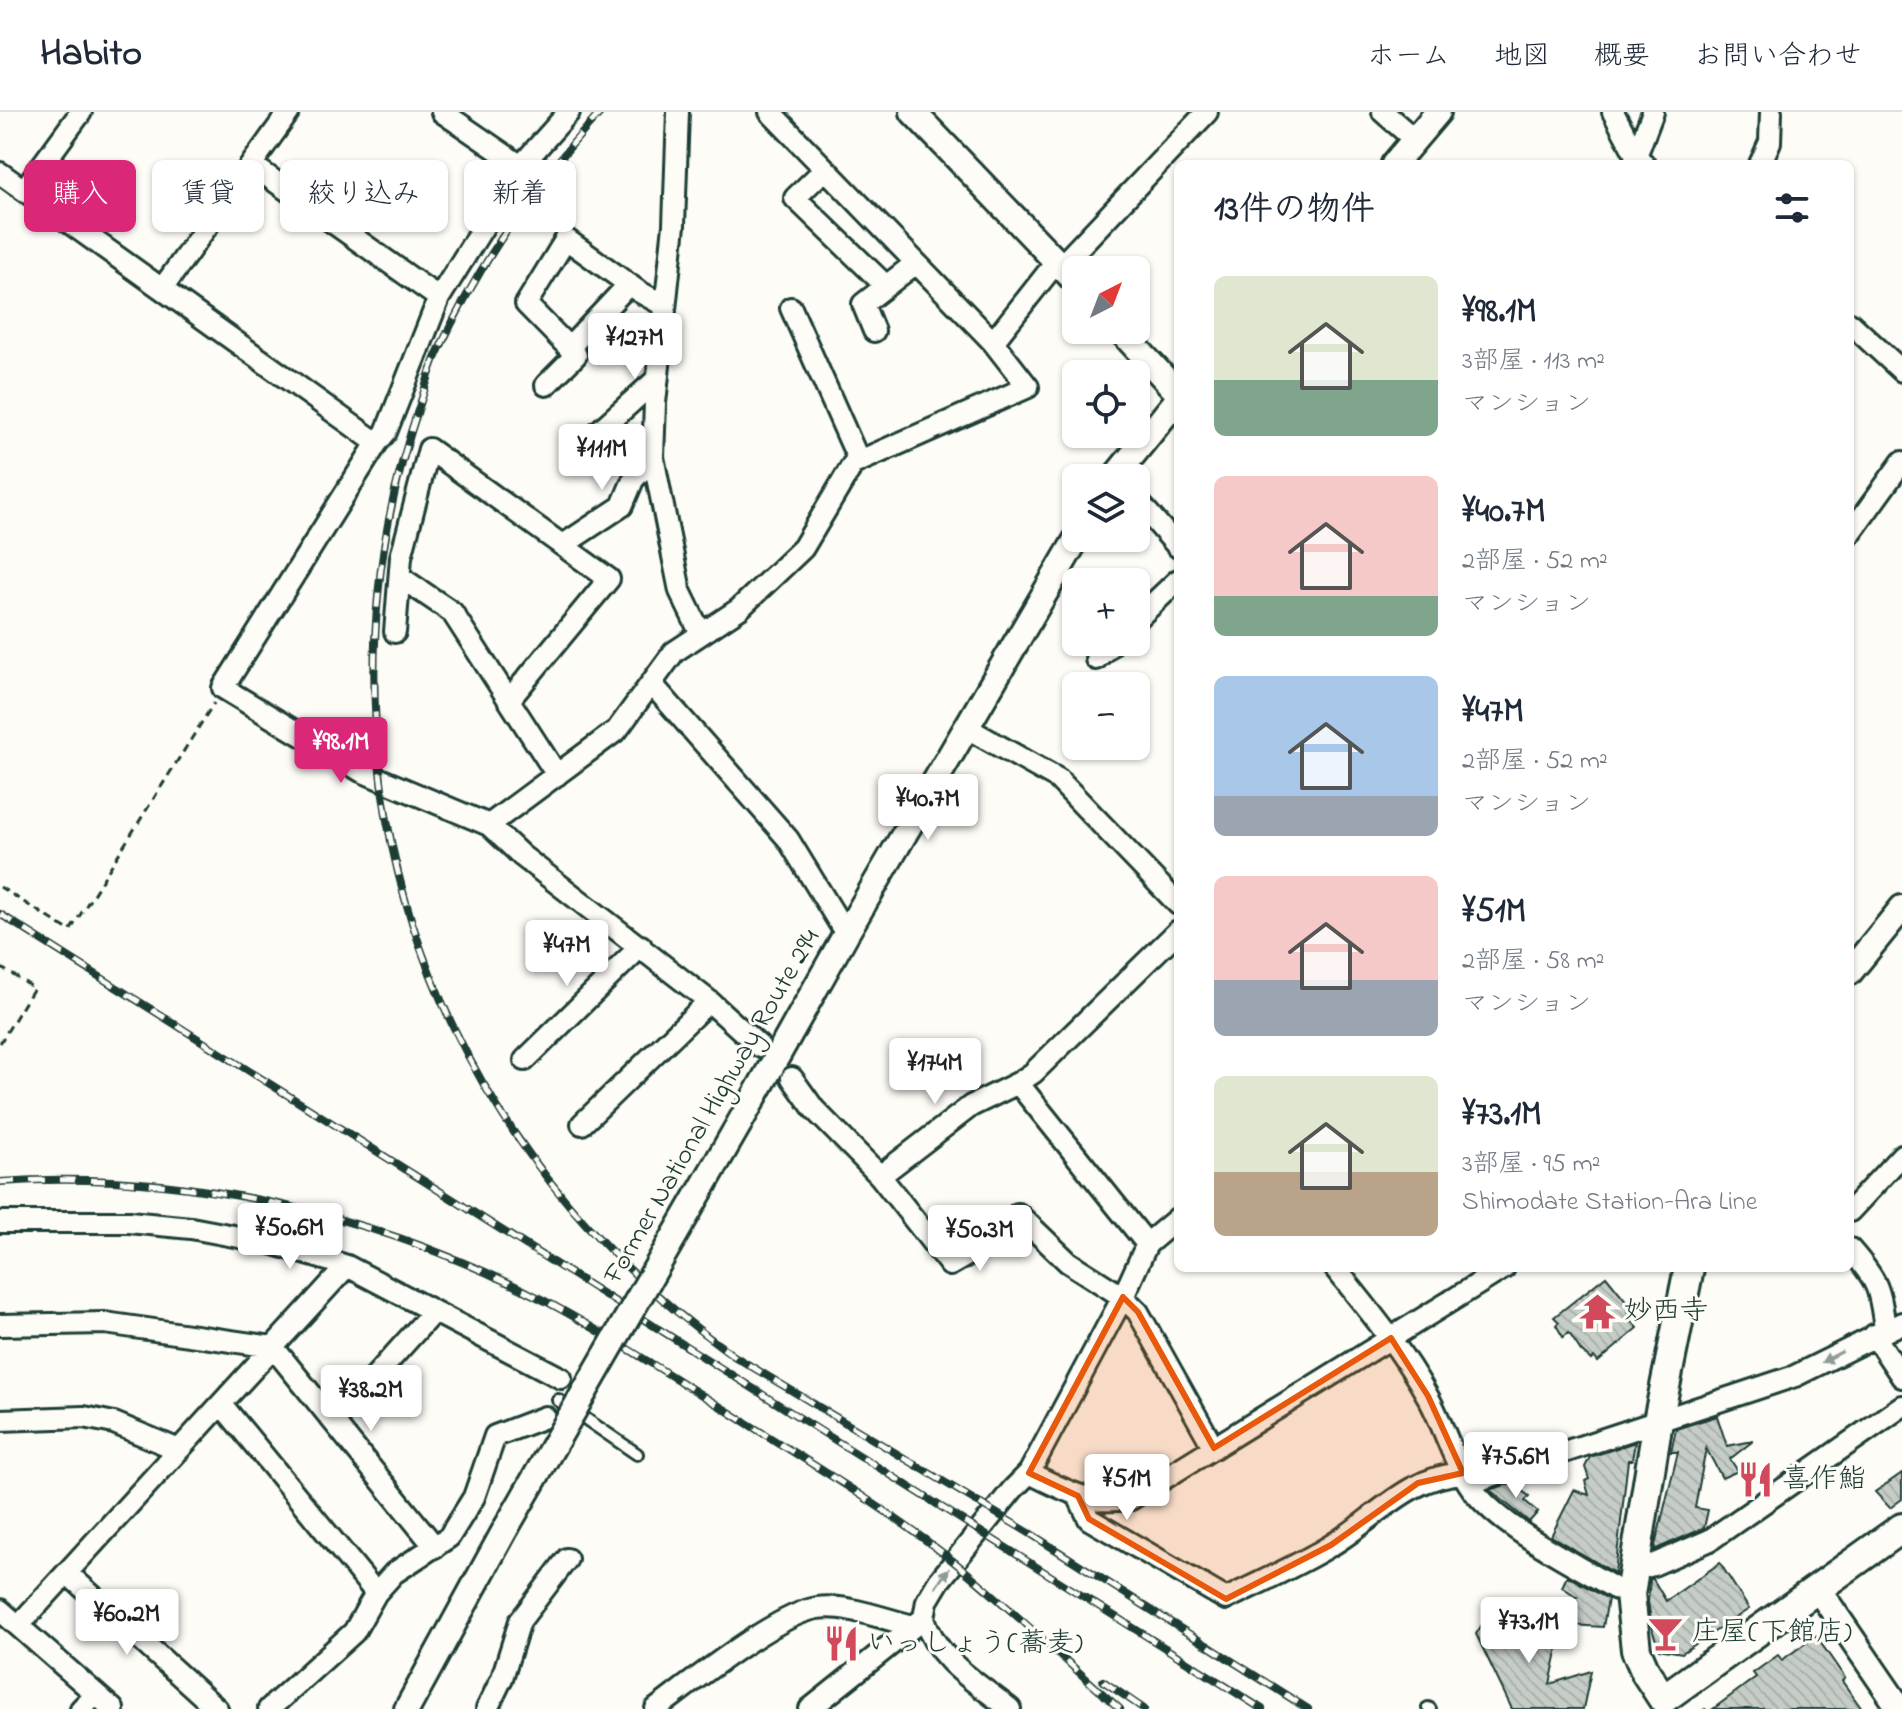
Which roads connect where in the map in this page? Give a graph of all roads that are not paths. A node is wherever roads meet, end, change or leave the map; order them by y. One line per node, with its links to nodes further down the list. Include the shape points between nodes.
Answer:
1 (81, 112): 15 (street)
2 (289, 112): 16 (street)
3 (442, 112): 17 (street)
4 (569, 112): 18 (street)
5 (678, 112): 38 (street)
6 (770, 112): 23 (street)
7 (913, 112): 32 (street)
8 (1207, 112): 30 (street)
9 (1383, 112): 14 (street)
10 (1438, 112): 14 (street)
11 (1613, 112): 20 (street)
12 (1653, 112): 21 (street)
13 (1771, 112): 22 (street, via 1770,142)
14 (1415, 140): 19 (street)
15 (46, 160)
16 (255, 160)
17 (512, 160)
18 (526, 160)
19 (1398, 160)
20 (1637, 160)
21 (1639, 160)
22 (1762, 160)
23 (825, 169): 31 (street); 35 (street, via 795,198)
24 (0, 173): 26 (street)
25 (264, 174): 37 (street)
26 (24, 190)
27 (83, 232): 36 (street)
28 (203, 232): 36 (street)
29 (480, 232): 37 (street)
30 (1078, 256)
31 (916, 263): 35 (street); 42 (street)
32 (1062, 267)
33 (1062, 273): 42 (street)
34 (629, 284): 38 (street); 44 (street); 44 (street, via 566,239 526,304)
35 (886, 286): 41 (street, via 863,304)
36 (162, 289): 51 (street)
37 (439, 298): 51 (street)
38 (665, 306): 46 (street)
39 (791, 308): 53 (street)
40 (1854, 327): 45 (street)
41 (874, 331)
42 (993, 342): 53 (street, via 1028,387)
43 (1132, 344): 48 (street)
44 (569, 348): 47 (street, via 576,355)
45 (1902, 371)
46 (657, 379): 50 (street); 52 (street)
47 (546, 385)
48 (1174, 391)
49 (1174, 401): 55 (street)
50 (588, 441)
51 (377, 443): 72 (street, via 223,688 361,771)
52 (653, 457): 59 (street, via 633,480 622,506); 65 (street, via 680,591)
53 (859, 461): 65 (street, via 803,548 739,609)
54 (1902, 462): 57 (street)
55 (1126, 464)
56 (1150, 515): 58 (street)
57 (1854, 528)
58 (1174, 542)
59 (563, 545): 61 (street, via 429,449); 69 (street, via 609,579)
60 (1069, 552): 70 (street, Former National Highway Route 294)
61 (400, 577): 64 (street); 69 (street, via 452,612)
62 (1174, 584): 63 (street)
63 (1150, 607)
64 (395, 632)
65 (701, 634): 68 (street, via 674,652)
66 (1099, 656): 67 (street)
67 (1096, 659)
68 (651, 683): 71 (street, via 617,730); 75 (street, via 788,839)
69 (510, 699): 71 (street)
70 (967, 728): 73 (street, via 1058,779); 75 (street, Former National Highway Route 294)
71 (557, 775): 72 (street)
72 (489, 825): 77 (street)
73 (1174, 900)
74 (1902, 908): 78 (street)
75 (846, 934): 134 (street, Former National Highway Route 294, bridge)
76 (1174, 935): 83 (street)
77 (641, 946): 79 (street); 81 (street)
78 (1854, 967)
79 (709, 1001): 80 (street); 84 (street)
80 (759, 1046)
81 (525, 1060)
82 (792, 1078): 86 (street, via 814,1109)
83 (1018, 1083): 86 (street, via 971,1106); 90 (street)
84 (582, 1124)
85 (1902, 1155): 87 (street)
86 (880, 1176): 96 (street, via 950,1265 983,1246 1018,1214 1068,1262)
87 (1854, 1207)
88 (1174, 1221): 90 (street)
89 (0, 1222): 92 (street, via 129,1222 191,1228 271,1243)
90 (1147, 1244): 96 (street)
91 (1854, 1254): 99 (street, via 1873,1276)
92 (347, 1266): 97 (street); 101 (street)
93 (1338, 1272): 100 (street)
94 (1498, 1272): 100 (street)
95 (1688, 1272): 109 (main road)
96 (1123, 1297): 111 (street, via 1138,1312); 114 (street)
97 (433, 1312): 103 (street); 110 (street)
98 (0, 1325): 101 (street, via 105,1323)
99 (1887, 1329): 102 (street); 109 (street, one-way to 109, via 1795,1376)
100 (1391, 1338): 111 (street); 115 (street, via 1428,1396)
101 (273, 1347): 105 (street); 110 (street)
102 (1902, 1377)
103 (561, 1378): 104 (lane)
104 (558, 1400): 107 (lane); 113 (lane)
105 (222, 1405): 112 (street); 123 (street)
106 (1902, 1406): 121 (street, via 1710,1540 1653,1565)
107 (545, 1417): 118 (street, via 495,1436 474,1497 449,1537)
108 (0, 1420): 112 (street, via 84,1417 114,1423)
109 (1658, 1421): 115 (street); 121 (main road)
110 (334, 1422): 118 (street)
111 (1214, 1448): 116 (street, via 1131,1499 1089,1501)
112 (179, 1450): 120 (street)
113 (637, 1454)
114 (1029, 1473): 116 (street); 125 (street, one-way to 114, via 939,1581)
115 (1466, 1478): 116 (street, via 1448,1474 1418,1483 1331,1545 1226,1599 1089,1519); 121 (street, via 1514,1526 1614,1588)
116 (1078, 1496)
117 (1902, 1528): 122 (main road)
118 (435, 1547): 123 (street, via 394,1573)
119 (567, 1559): 135 (street, via 520,1621)
120 (67, 1573): 126 (street); 132 (street)
121 (1632, 1582): 129 (main road, via 1636,1650)
122 (1818, 1589): 128 (street); 129 (main road)
123 (376, 1593): 133 (street, via 354,1632)
124 (0, 1610): 126 (street)
125 (918, 1622): 136 (street, via 815,1608 768,1630); 137 (street); 138 (street, via 947,1661)
126 (19, 1625): 127 (street)
127 (96, 1694): 130 (street); 131 (street)
128 (1899, 1702)
129 (1663, 1704)
130 (81, 1709)
131 (113, 1709)
132 (217, 1709)
133 (269, 1709)
134 (407, 1709)
135 (487, 1709)
136 (656, 1709)
137 (810, 1709)
138 (1010, 1709)

